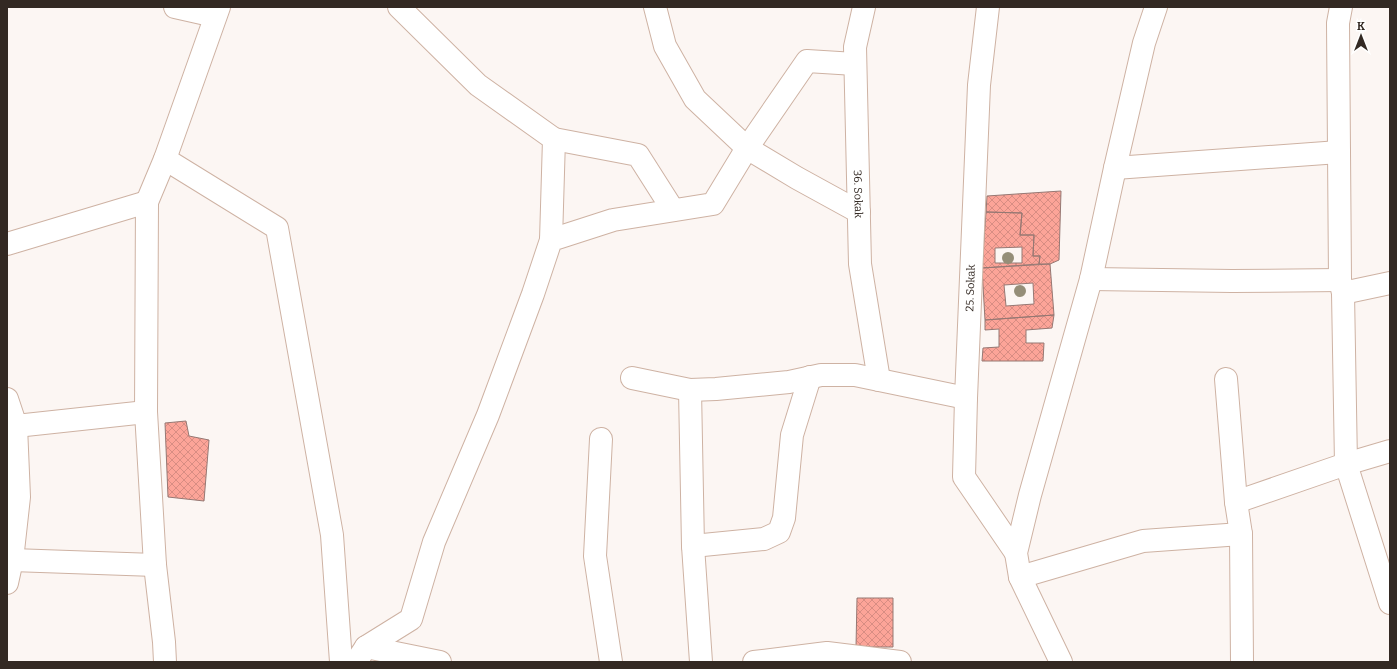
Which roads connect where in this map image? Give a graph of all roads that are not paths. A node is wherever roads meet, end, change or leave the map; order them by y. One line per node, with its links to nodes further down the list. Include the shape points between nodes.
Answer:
1 (175, 7): 8 (street)
2 (399, 7): 10 (street, via 478,85)
3 (655, 7): 11 (street, via 665,46 695,99)
4 (864, 7): 9 (street, 36. Sokak, via 855,47)
5 (988, 7): 28 (street, 25. Sokak, via 979,85)
6 (1156, 7): 14 (street, via 1144,44)
7 (1341, 7): 12 (street, via 1338,23)
8 (217, 11): 13 (street)
9 (855, 64): 11 (street, via 807,61); 17 (street, 36. Sokak)
10 (554, 139): 16 (street, via 638,155); 18 (street)
11 (747, 148): 16 (street, via 713,204); 17 (street)
12 (1339, 152): 14 (street); 22 (street)
13 (165, 159): 15 (street); 46 (street, via 276,228 332,536)
14 (1115, 168): 20 (street)
15 (147, 202): 19 (street); 30 (street)
16 (673, 210): 18 (street, via 613,220)
17 (859, 212): 26 (street, 36. Sokak, via 860,264)
18 (551, 240): 44 (street, via 488,415 434,542 411,619)
19 (7, 244)
20 (1091, 279): 22 (street); 38 (street)
21 (1390, 282): 22 (street)
22 (1342, 286): 34 (street)
23 (810, 377): 26 (street, via 855,375); 27 (street, via 789,382 716,390); 37 (street, via 792,435 784,518 779,532 764,539)
24 (632, 378): 27 (street)
25 (1226, 379): 35 (street)
26 (879, 380): 28 (street)
27 (690, 390): 37 (street)
28 (966, 398): 38 (street, 25. Sokak, via 964,477)
29 (7, 399): 31 (street)
30 (146, 412): 31 (street); 40 (street)
31 (16, 426): 39 (street, via 19,497)
32 (601, 439): 48 (street, via 595,556)
33 (1390, 451): 34 (street)
34 (1346, 464): 35 (street); 43 (street)
35 (1236, 502): 36 (street)
36 (1241, 534): 41 (street, via 1143,541); 53 (street)
37 (693, 546): 49 (street)
38 (1016, 553): 41 (street)
39 (12, 560): 40 (street); 42 (street)
40 (155, 565): 45 (street)
41 (1020, 577): 52 (street)
42 (7, 583)
43 (1390, 603)
44 (361, 654): 47 (street)
45 (165, 662)
46 (340, 662)
47 (440, 662)
48 (611, 662)
49 (701, 662)
50 (754, 662): 51 (street, via 826,653)
51 (900, 662)
52 (1061, 662)
53 (1242, 662)

